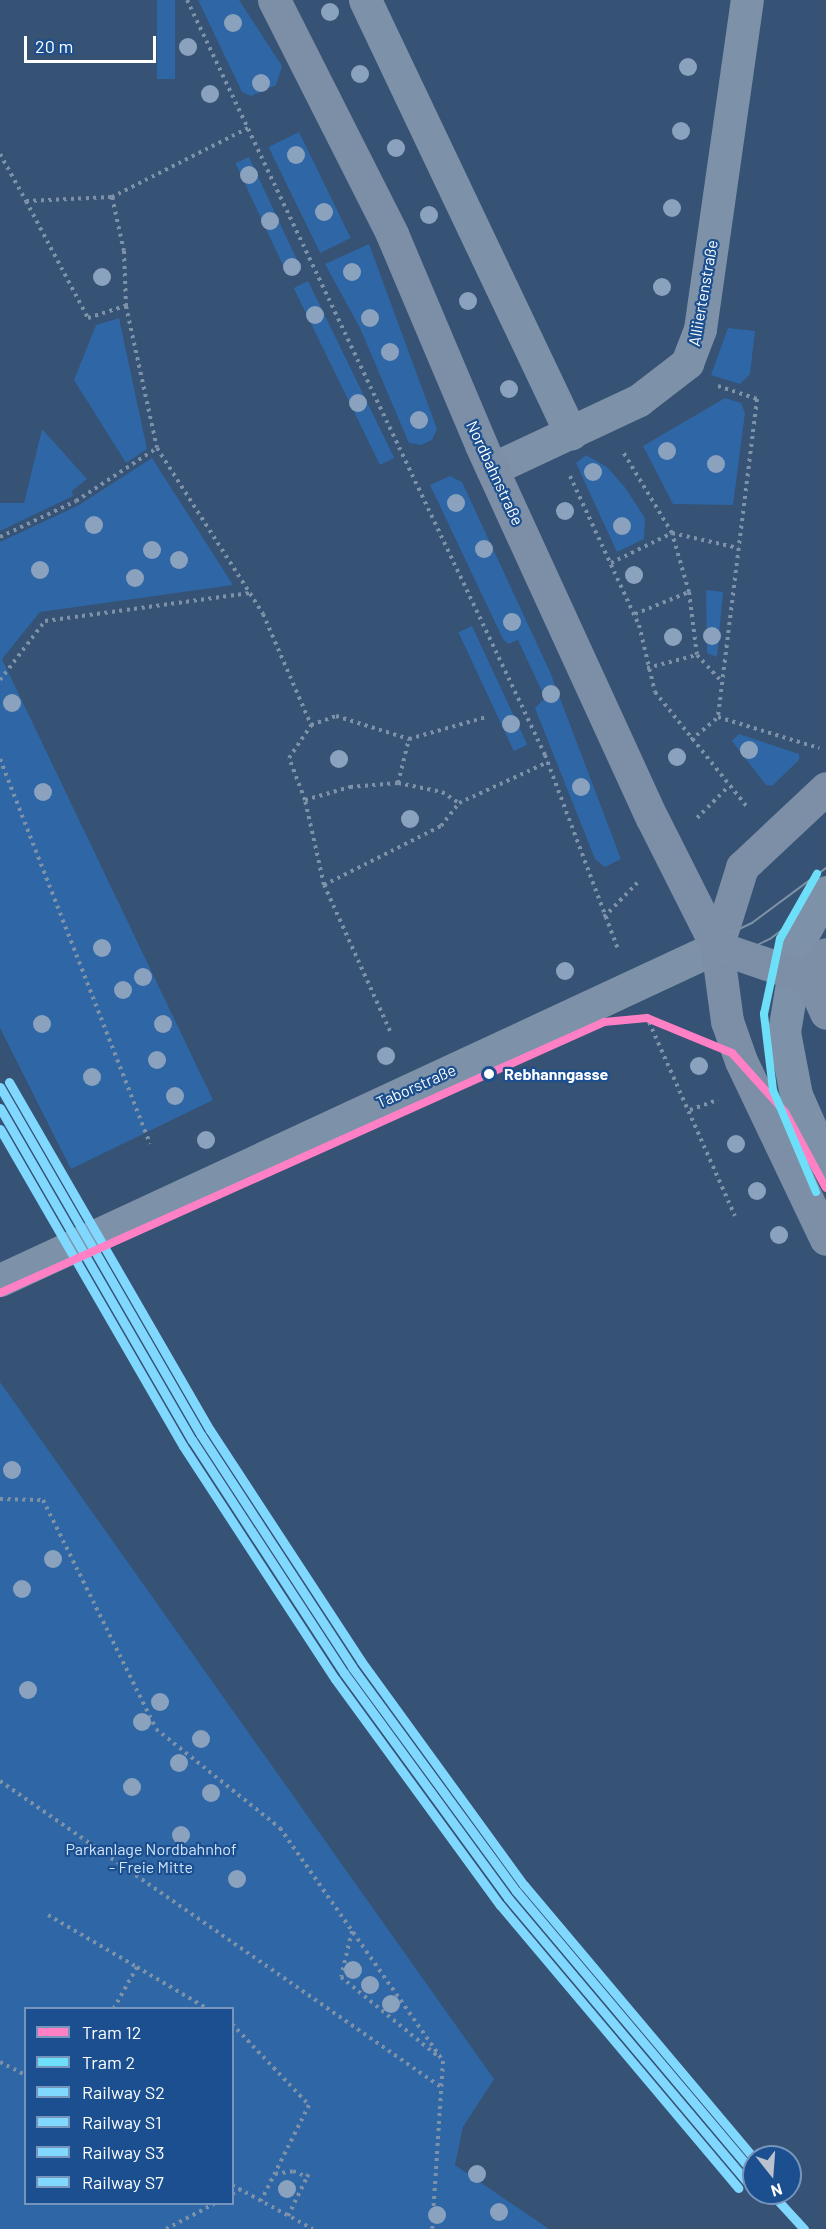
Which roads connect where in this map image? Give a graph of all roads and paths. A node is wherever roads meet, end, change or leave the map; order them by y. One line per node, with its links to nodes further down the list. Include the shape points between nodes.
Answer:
1 (187, 0): 5 (path)
2 (274, 0): 13 (main road, Nordbahnstraße, via 392,234)
3 (365, 0): 11 (street)
4 (747, 0): 10 (street, Alliiertenstraße, via 700,329)
5 (248, 128): 7 (path); 31 (path)
6 (0, 154): 8 (path)
7 (112, 197): 8 (path); 9 (path, via 124,251)
8 (26, 201): 9 (path, via 88,318)
9 (126, 306): 12 (path)
10 (681, 373): 11 (street); 15 (path, via 757,399)
11 (572, 433): 13 (street)
12 (157, 448): 14 (path, via 76,501); 18 (path)
13 (492, 469): 44 (main road, Nordbahnstraße, via 652,818)
14 (0, 537)
15 (738, 548): 17 (path, via 672,533); 23 (path)
16 (611, 563): 19 (path)
17 (689, 592): 19 (path); 20 (path)
18 (250, 593): 22 (path, via 45,621); 26 (path)
19 (635, 614): 21 (path)
20 (697, 654): 21 (path); 23 (path)
21 (647, 668): 28 (path, via 665,709)
22 (0, 680)
23 (723, 683): 25 (path)
24 (486, 717): 27 (path)
25 (718, 717): 28 (path); 29 (path)
26 (311, 725): 27 (path, via 336,716); 35 (path, via 289,758)
27 (409, 740): 32 (path)
28 (691, 740): 33 (path)
29 (824, 750)
30 (0, 759): 49 (path)
31 (548, 762): 36 (path); 42 (path)
32 (398, 783): 35 (path, via 350,788); 36 (path, via 442,792)
33 (728, 787): 37 (path); 38 (path)
34 (826, 788): 44 (main road, via 742,867)
35 (305, 800): 39 (path)
36 (459, 803): 39 (path, via 441,826)
37 (705, 810)
38 (754, 814)
39 (324, 885): 47 (path)
40 (633, 886): 42 (path)
41 (826, 892): 45 (street, via 799,941)
42 (604, 917): 43 (path)
43 (608, 929)
44 (717, 947): 45 (main road); 52 (main road, Nordbahnstraße, via 727,1022 741,1061); 53 (street, Taborstraße)
45 (809, 968): 46 (main road); 50 (street, via 785,1006 786,1060)
46 (826, 1013)
47 (390, 1031)
48 (661, 1043): 51 (path)
49 (150, 1144)
50 (826, 1163)
51 (735, 1216)
52 (826, 1239)
53 (0, 1280)
54 (0, 1499): 57 (path, via 43,1500 156,1729 280,1828)
55 (0, 1781): 65 (path)
56 (48, 1915): 58 (path)
57 (352, 1931): 62 (path); 62 (path, via 340,1977)
58 (137, 1967): 59 (path); 60 (path)
59 (115, 2007)
60 (204, 2007)
61 (234, 2026): 67 (path, via 309,2105)
62 (443, 2061): 65 (path)
63 (0, 2062): 64 (path)
64 (24, 2074)
65 (442, 2087): 77 (path)
66 (310, 2172): 68 (path)
67 (274, 2174): 68 (path, via 292,2171); 72 (path)
68 (307, 2177): 74 (path)
69 (234, 2186): 70 (path)
70 (241, 2189): 71 (path); 72 (path)
71 (234, 2193)
72 (261, 2201): 74 (path)
73 (212, 2205): 75 (path)
74 (288, 2216): 76 (path)
75 (166, 2229)
76 (313, 2229)
77 (432, 2229)

